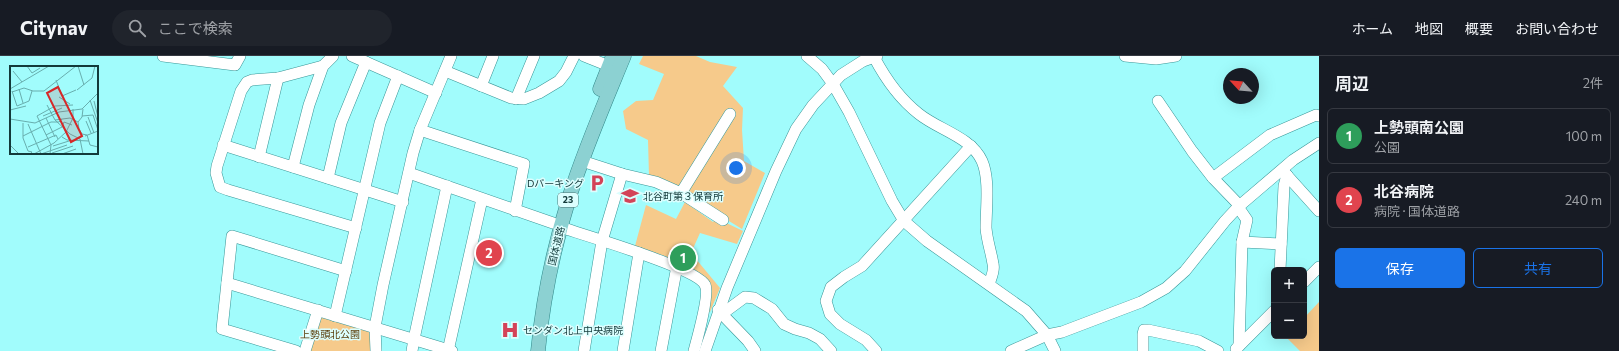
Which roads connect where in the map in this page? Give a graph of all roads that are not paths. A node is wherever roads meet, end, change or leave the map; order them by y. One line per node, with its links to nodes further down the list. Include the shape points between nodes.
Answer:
1 (163, 56): 2 (street, via 235,65)
2 (240, 56)
3 (333, 56): 17 (street)
4 (352, 56): 16 (street)
5 (451, 56): 18 (street)
6 (493, 56): 22 (street)
7 (534, 56): 24 (street)
8 (574, 56): 24 (street, via 559,81 539,93 524,99)
9 (584, 56): 15 (street)
10 (624, 56): 33 (main road, 国体道路 / 23)
11 (807, 56): 21 (street, via 822,69)
12 (1124, 56): 13 (street, via 1156,59)
13 (1176, 56)
14 (875, 57): 21 (street, via 863,61 841,75); 31 (street, via 890,82 918,113)
15 (611, 61): 50 (main road, 国体道路 / 23, via 575,155)
16 (366, 62): 19 (street); 38 (street, via 341,123)
17 (322, 66): 20 (street); 34 (street)
18 (445, 71): 22 (street); 23 (street)
19 (398, 76): 23 (street); 41 (street, via 380,123)
20 (278, 78): 30 (street, via 252,80 244,85); 32 (street)
21 (833, 84): 49 (street); 64 (street, via 805,115 787,147)
22 (481, 86): 24 (street)
23 (436, 93): 28 (street)
24 (516, 99)
25 (1158, 101): 39 (street)
26 (730, 114): 42 (street)
27 (1319, 116): 39 (street, via 1316,115 1270,135)
28 (420, 130): 36 (street); 47 (street, via 524,164)
29 (1319, 143): 35 (street, via 1293,160)
30 (223, 145): 32 (street); 51 (street, via 216,170 220,187)
31 (971, 146): 49 (street); 62 (street, via 982,161 986,179 987,238 994,264)
32 (259, 157): 34 (street)
33 (582, 161): 37 (street); 50 (main road, 国体道路 / 23)
34 (293, 167): 38 (street)
35 (1284, 172): 45 (street); 46 (street); 54 (street)
36 (409, 173): 40 (street); 44 (street)
37 (622, 174): 42 (street, via 656,182); 52 (street)
38 (328, 178): 41 (street)
39 (1213, 178): 45 (street)
40 (447, 186): 43 (street); 69 (street)
41 (365, 189): 44 (street); 51 (street)
42 (681, 193): 48 (street)
43 (482, 199): 47 (street); 72 (street)
44 (402, 202): 67 (street)
45 (1239, 206): 53 (street, via 1247,220); 68 (street, via 1185,271 1166,288 1141,302 1062,332)
46 (1318, 208)
47 (515, 211): 50 (street)
48 (723, 220)
49 (904, 221): 62 (street, via 933,246); 70 (street, via 862,266 831,287 826,301 830,314 840,324 866,340)
50 (557, 225): 52 (street); 77 (main road, 国体道路 / 23, via 538,287); 78 (main road, 国体道路 / 23)
51 (356, 228): 59 (street)
52 (602, 241): 55 (street); 79 (street)
53 (1242, 242): 54 (street); 71 (street)
54 (1281, 244): 57 (street)
55 (638, 254): 56 (street); 80 (street)
56 (677, 266): 81 (street); 82 (street, via 706,285)
57 (1280, 267)
58 (1319, 267): 60 (street)
59 (346, 271): 61 (street, via 232,236); 66 (street)
60 (1307, 279)
61 (227, 283): 63 (street); 73 (street, via 222,329)
62 (990, 284): 68 (street, via 1026,311)
63 (318, 310): 66 (street); 74 (street)
64 (720, 312): 83 (street); 84 (street); 85 (street, via 745,297 754,298 772,309 784,324 820,339)
65 (1271, 314): 71 (street)
66 (335, 316): 67 (street)
67 (375, 327): 69 (street); 75 (street)
68 (1047, 335): 86 (street); 87 (street)
69 (414, 339): 72 (street); 76 (street)
70 (873, 349)
71 (1237, 349)
72 (449, 350)
73 (296, 351)
74 (305, 351)
75 (376, 351)
76 (412, 351)
77 (530, 351)
78 (538, 351)
79 (584, 351)
80 (623, 351)
81 (661, 351)
82 (694, 351)
83 (705, 351)
84 (755, 351)
85 (831, 351)
86 (1011, 351)
87 (1055, 351)
88 (1143, 351): 89 (street, via 1143,334 1144,330 1148,330 1198,341)
89 (1218, 351)

